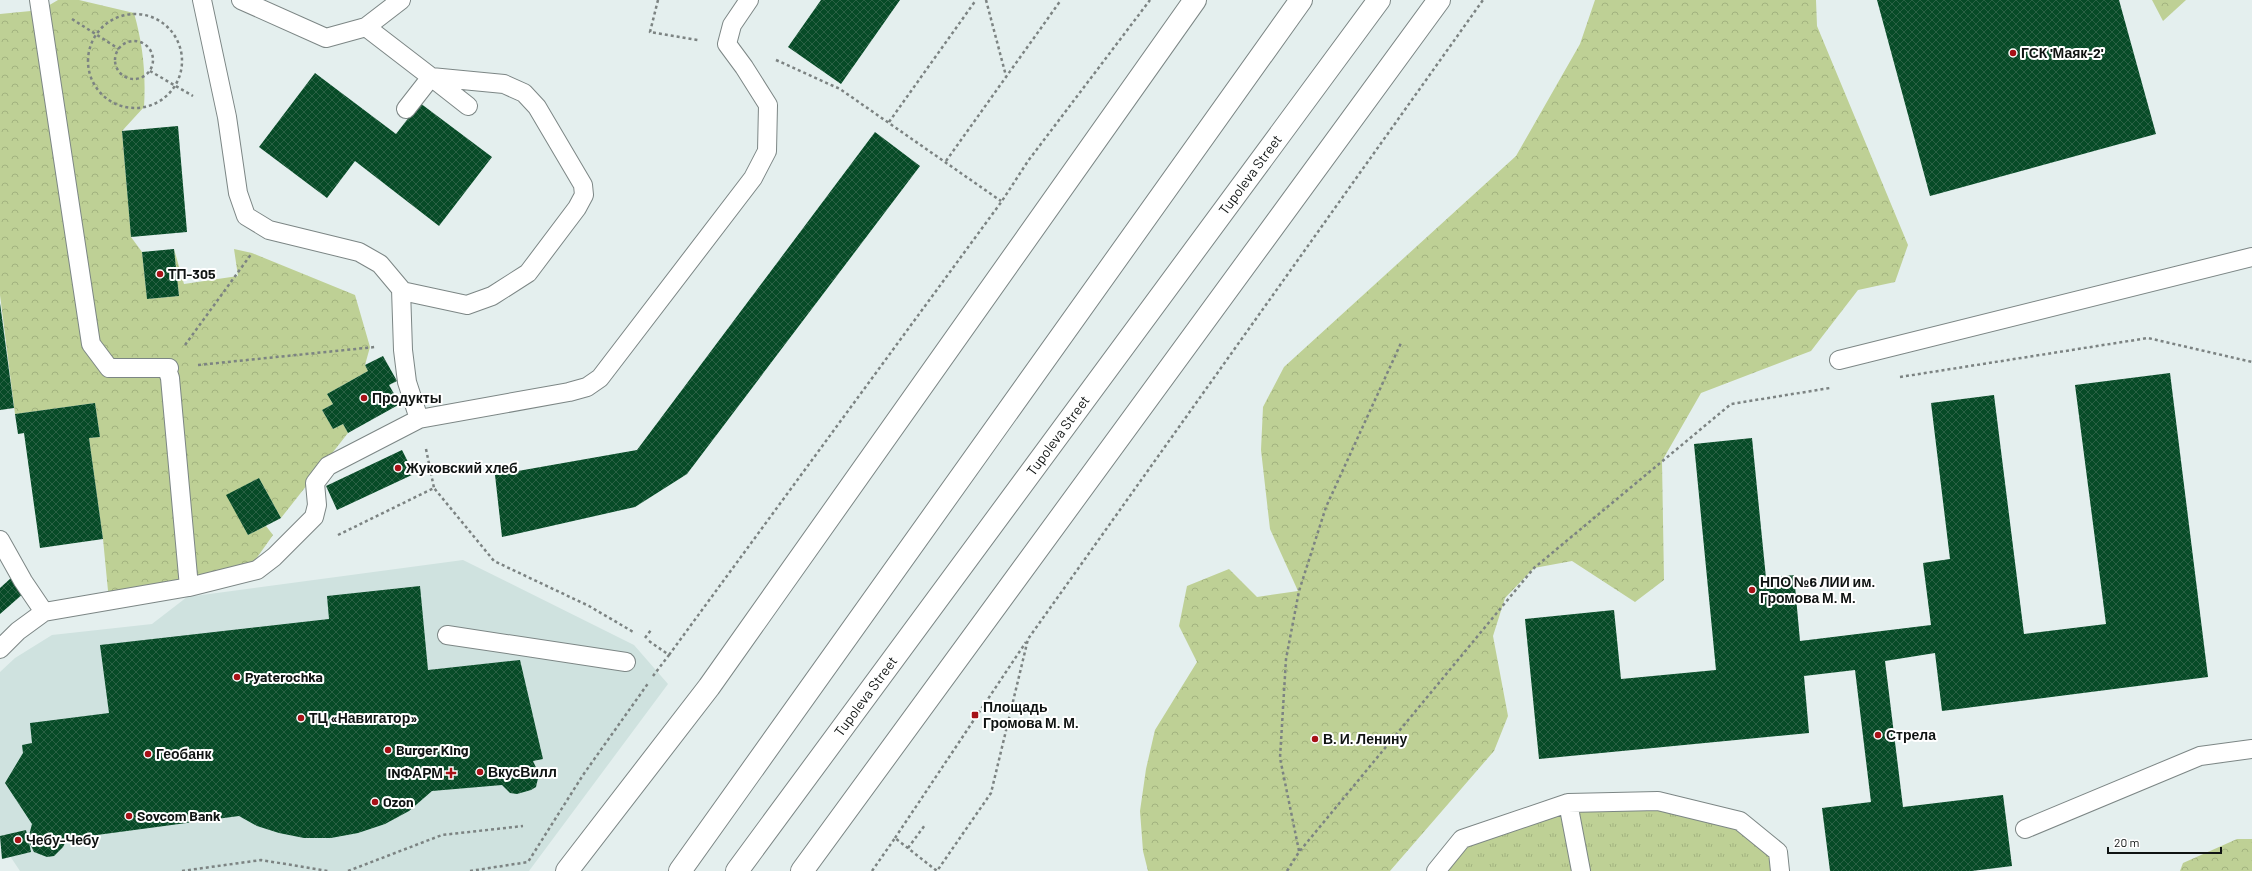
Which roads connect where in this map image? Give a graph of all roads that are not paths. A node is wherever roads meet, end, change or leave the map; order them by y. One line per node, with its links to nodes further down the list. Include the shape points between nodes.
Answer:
1 (39, 0): 19 (lane, via 91,344 109,368 169,368 167,369 170,378)
2 (202, 0): 15 (lane, via 228,117 238,193 246,216 269,230 359,252 380,264)
3 (241, 0): 10 (lane, via 326,38)
4 (401, 0): 10 (lane)
5 (749, 0): 17 (lane, via 732,25 727,44 768,105 767,151 753,178 600,378 588,387 569,392)
6 (1195, 0): 27 (main road, via 709,687)
7 (1301, 0): 28 (main road)
8 (1379, 0): 29 (main road, Tupoleva Street)
9 (1439, 0): 30 (main road)
10 (366, 27): 11 (lane)
11 (431, 77): 12 (lane); 13 (lane); 15 (lane, via 504,84 524,93 537,107 583,185 584,195 528,273 492,296 467,305)
12 (468, 106)
13 (406, 109)
14 (2252, 257): 16 (lane)
15 (402, 291): 17 (lane, via 407,382)
16 (1838, 360)
17 (419, 419): 19 (lane, via 328,466 315,483 317,505 314,517 284,548 257,570)
18 (0, 540): 20 (lane)
19 (189, 587): 20 (lane)
20 (44, 612): 22 (lane, via 18,631)
21 (447, 636): 23 (lane)
22 (0, 650)
23 (626, 662)
24 (2252, 749): 26 (lane, via 2200,756)
25 (1568, 803): 31 (lane, via 1462,839); 32 (lane); 33 (lane, via 1658,801 1740,821 1778,852)
26 (2025, 829)
27 (567, 871)
28 (680, 871)
29 (737, 871)
30 (802, 871)
31 (1436, 871)
32 (1581, 871)
33 (1780, 871)

